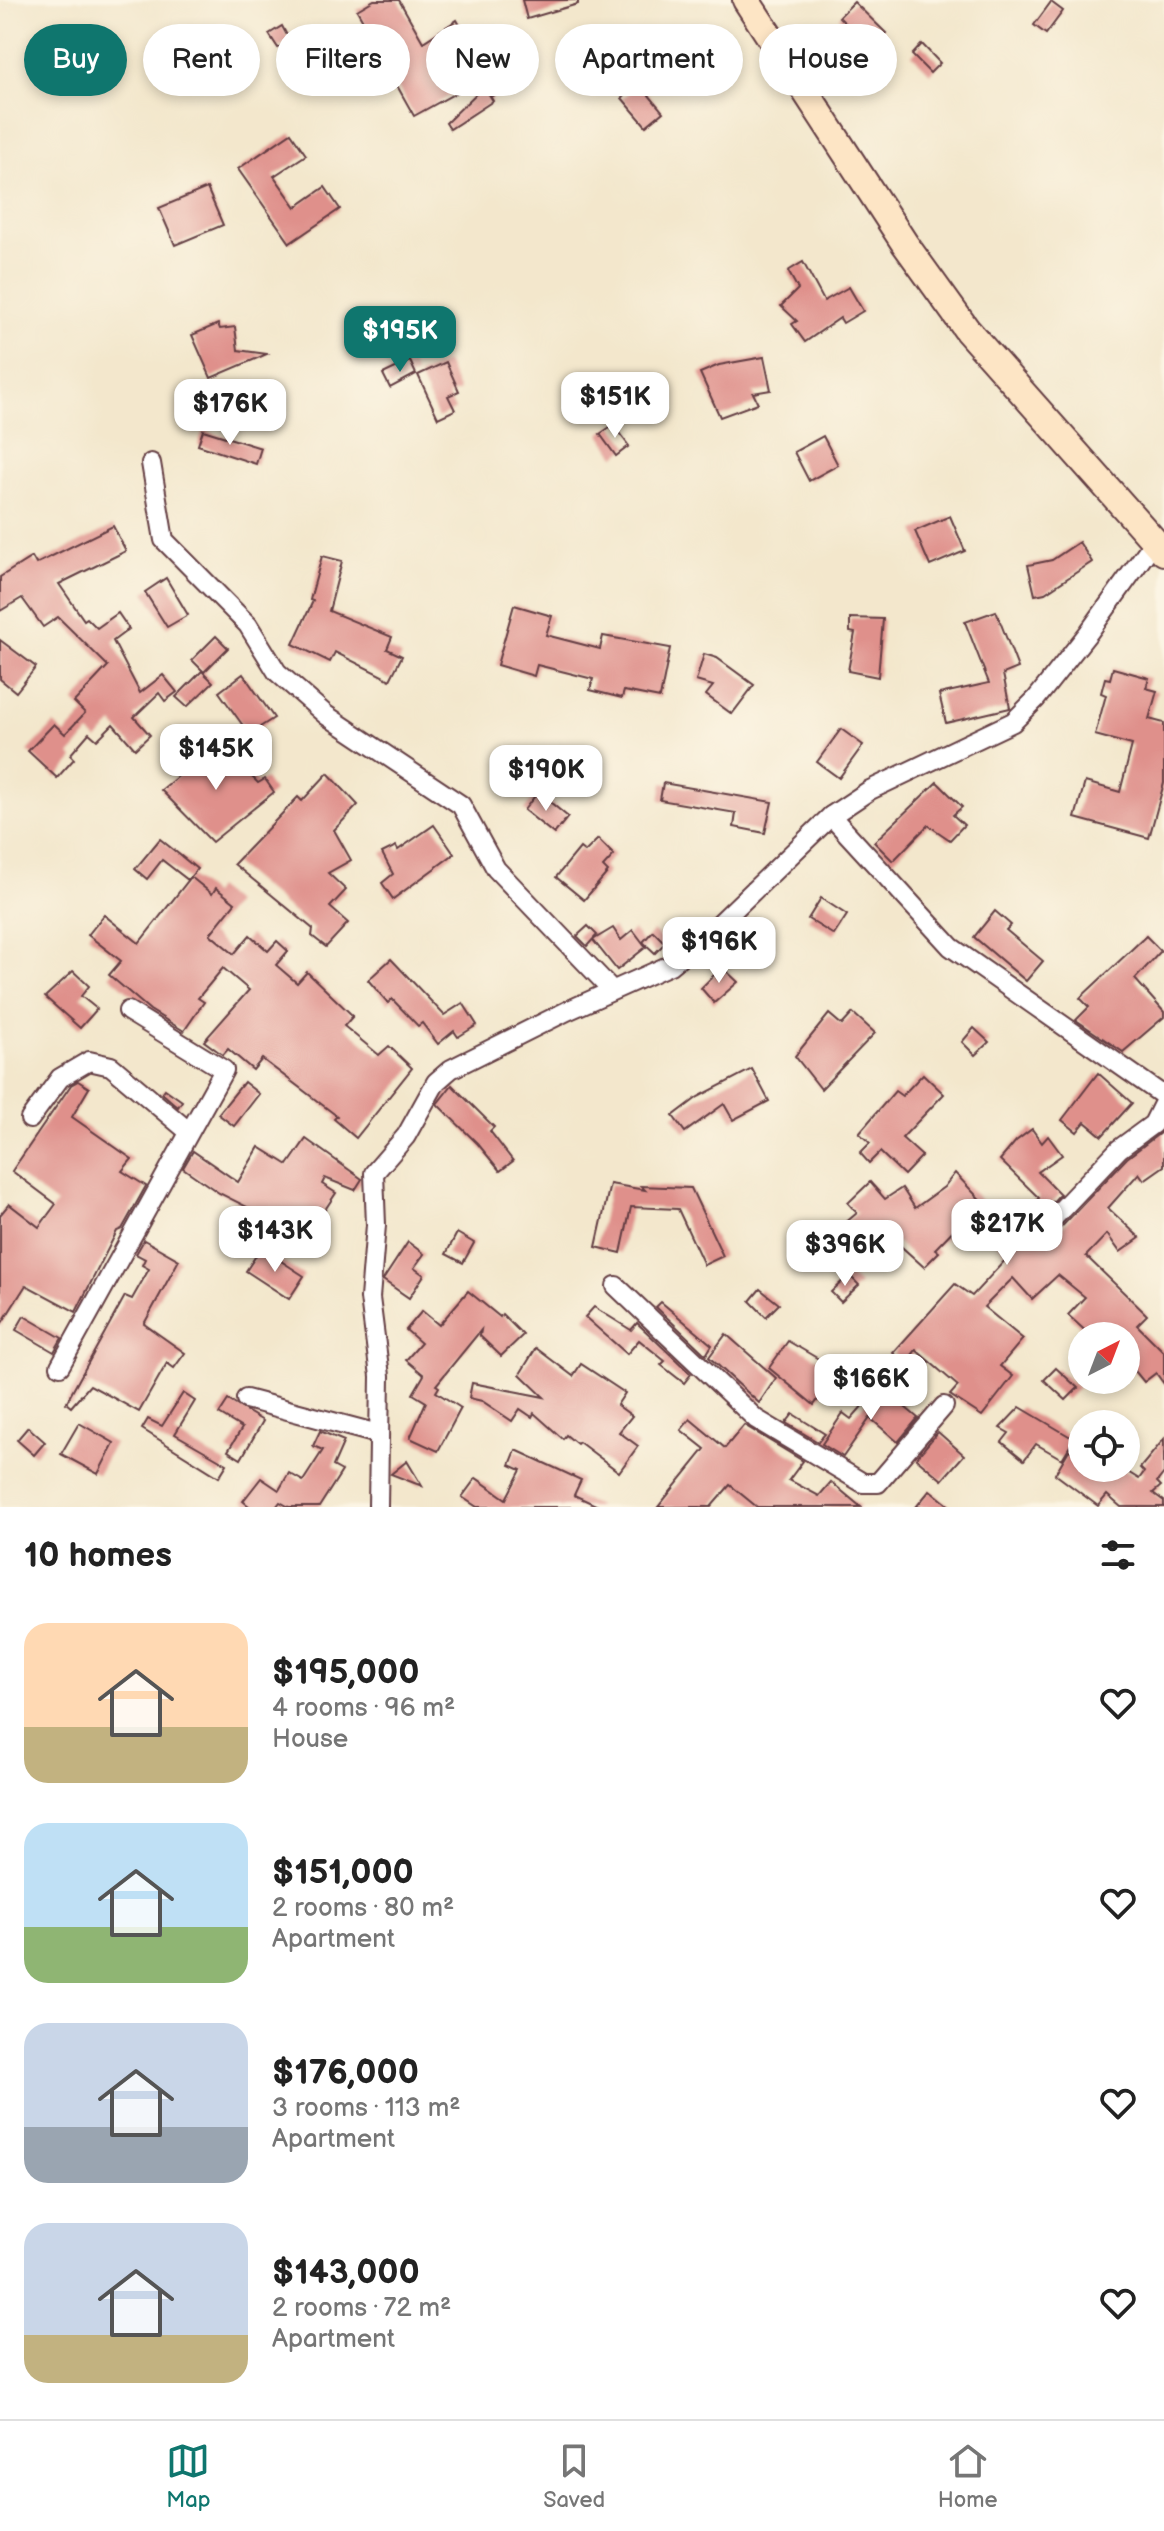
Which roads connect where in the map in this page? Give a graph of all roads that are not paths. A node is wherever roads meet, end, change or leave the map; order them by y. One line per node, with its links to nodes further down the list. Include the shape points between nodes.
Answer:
1 (746, 0): 3 (main road, via 967,330)
2 (151, 463): 5 (street, via 164,540 248,625 277,672 326,715 461,805 496,869)
3 (1158, 547): 4 (street, via 1013,722 870,790)
4 (831, 816): 5 (street, via 688,953); 7 (street, via 951,947)
5 (612, 990): 15 (street, via 451,1069 436,1082 406,1136 374,1173 370,1298 380,1376)
6 (128, 1011): 9 (street, via 224,1070)
7 (1164, 1099): 10 (street, via 1153,1124 1119,1149)
8 (30, 1119): 9 (street, via 60,1078 89,1061 111,1066)
9 (188, 1131): 12 (street)
10 (1043, 1229)
11 (616, 1286): 14 (street, via 756,1419 863,1483 878,1483)
12 (60, 1366)
13 (246, 1399): 15 (street)
14 (944, 1406)
15 (378, 1434): 16 (street)
16 (378, 1507)

